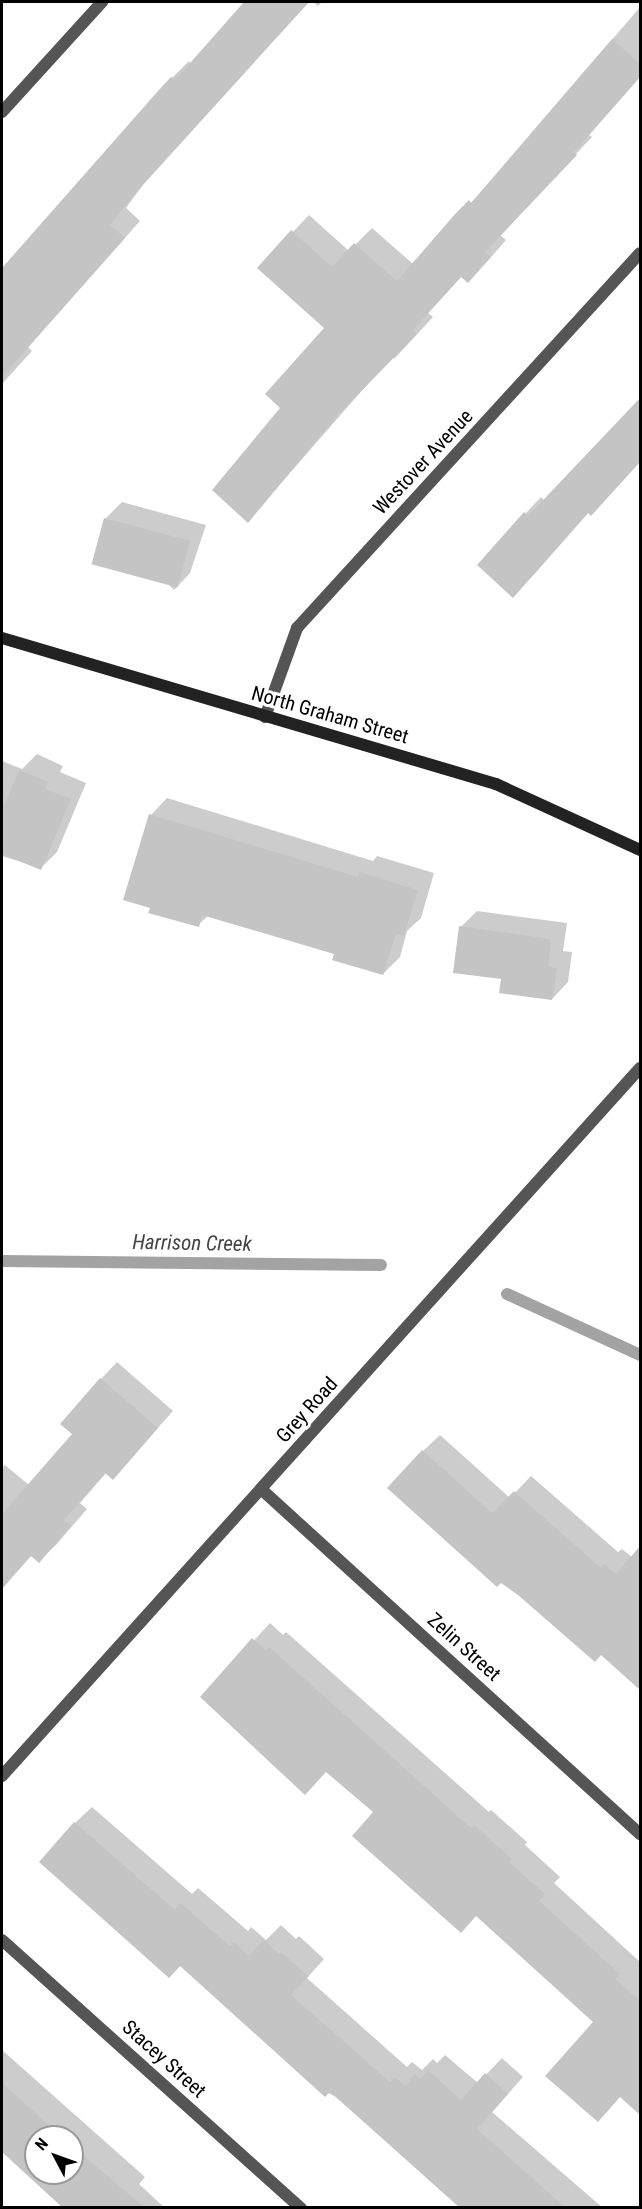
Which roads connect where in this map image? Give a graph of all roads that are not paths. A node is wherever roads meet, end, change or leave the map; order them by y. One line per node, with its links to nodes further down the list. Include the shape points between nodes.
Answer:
1 (102, 2): 2 (street)
2 (2, 112)
3 (640, 254): 5 (street, Westover Avenue, via 297,628)
4 (2, 638): 5 (main road, North Graham Street)
5 (266, 717): 6 (main road, North Graham Street, via 496,784)
6 (640, 850)
7 (640, 1068): 8 (street, Grey Road)
8 (261, 1490): 9 (street, Grey Road); 10 (street, Zelin Street)
9 (2, 1776)
10 (640, 1834)
11 (2, 1941): 12 (street, Stacey Street)
12 (301, 2208)

